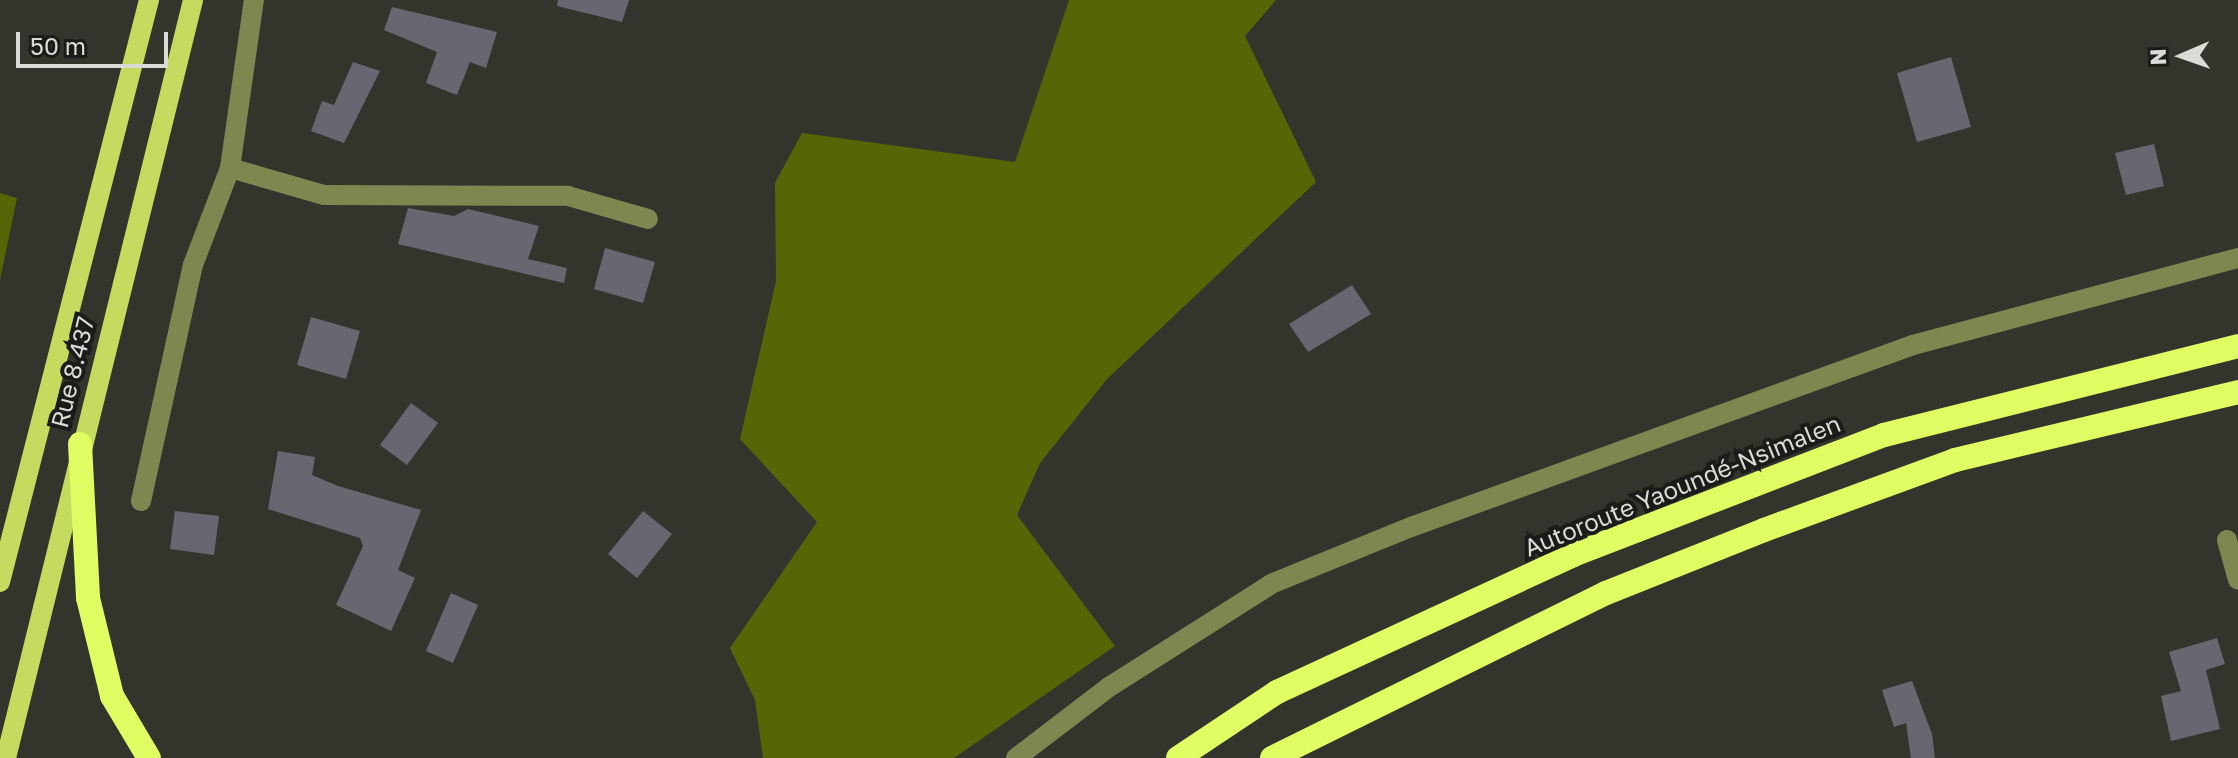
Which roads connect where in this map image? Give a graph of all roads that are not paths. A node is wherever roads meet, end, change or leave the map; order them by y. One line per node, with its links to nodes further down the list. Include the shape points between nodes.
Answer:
1 (149, 0): 13 (main road, Rue 8.437)
2 (193, 0): 9 (main road, Rue 8.437)
3 (254, 0): 4 (street)
4 (230, 168): 5 (street, via 324,195 568,196); 10 (street, via 193,265)
5 (648, 219)
6 (2238, 258): 18 (street, via 1913,345 1397,532 1271,584 1109,687)
7 (2238, 346): 19 (highway, Autoroute Yaoundé-Nsimalen, via 1884,435 1573,555 1277,692)
8 (2238, 392): 20 (highway, via 1955,460 1764,530 1606,593)
9 (80, 444): 14 (main road, Rue 8.437); 17 (highway, via 88,598 112,696)
10 (141, 501)
11 (2227, 540): 12 (street)
12 (2238, 580)
13 (0, 582)
14 (24, 674): 15 (main road, Rue 8.437); 16 (main road)
15 (6, 758)
16 (19, 758)
17 (149, 758)
18 (1016, 758)
19 (1178, 758)
20 (1272, 758)

